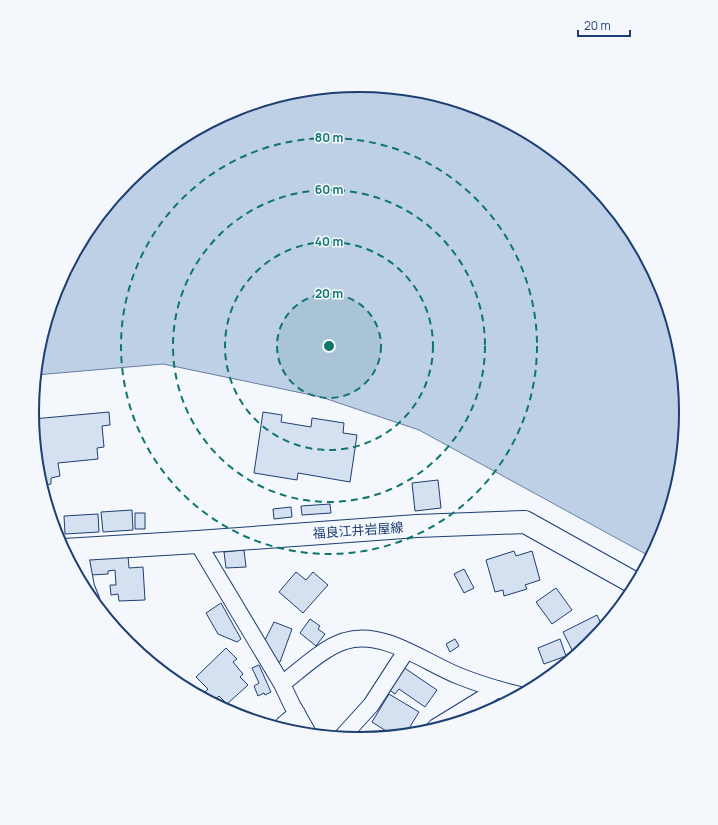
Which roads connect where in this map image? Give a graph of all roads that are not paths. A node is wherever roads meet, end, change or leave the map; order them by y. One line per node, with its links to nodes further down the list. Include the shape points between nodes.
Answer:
1 (197, 542): 2 (main road, 福良江井岩屋線); 3 (main road, 福良江井岩屋線, via 417,526 525,522); 5 (street)
2 (71, 550)
3 (631, 581)
4 (406, 651): 5 (street, via 389,643 362,638 344,641 327,649); 6 (street, via 458,676); 12 (street, via 371,705)
5 (282, 684): 8 (street)
6 (498, 689): 7 (street); 9 (street)
7 (512, 693)
8 (297, 713): 10 (street); 11 (street)
9 (446, 721)
10 (284, 724)
11 (305, 728)
12 (346, 732)

